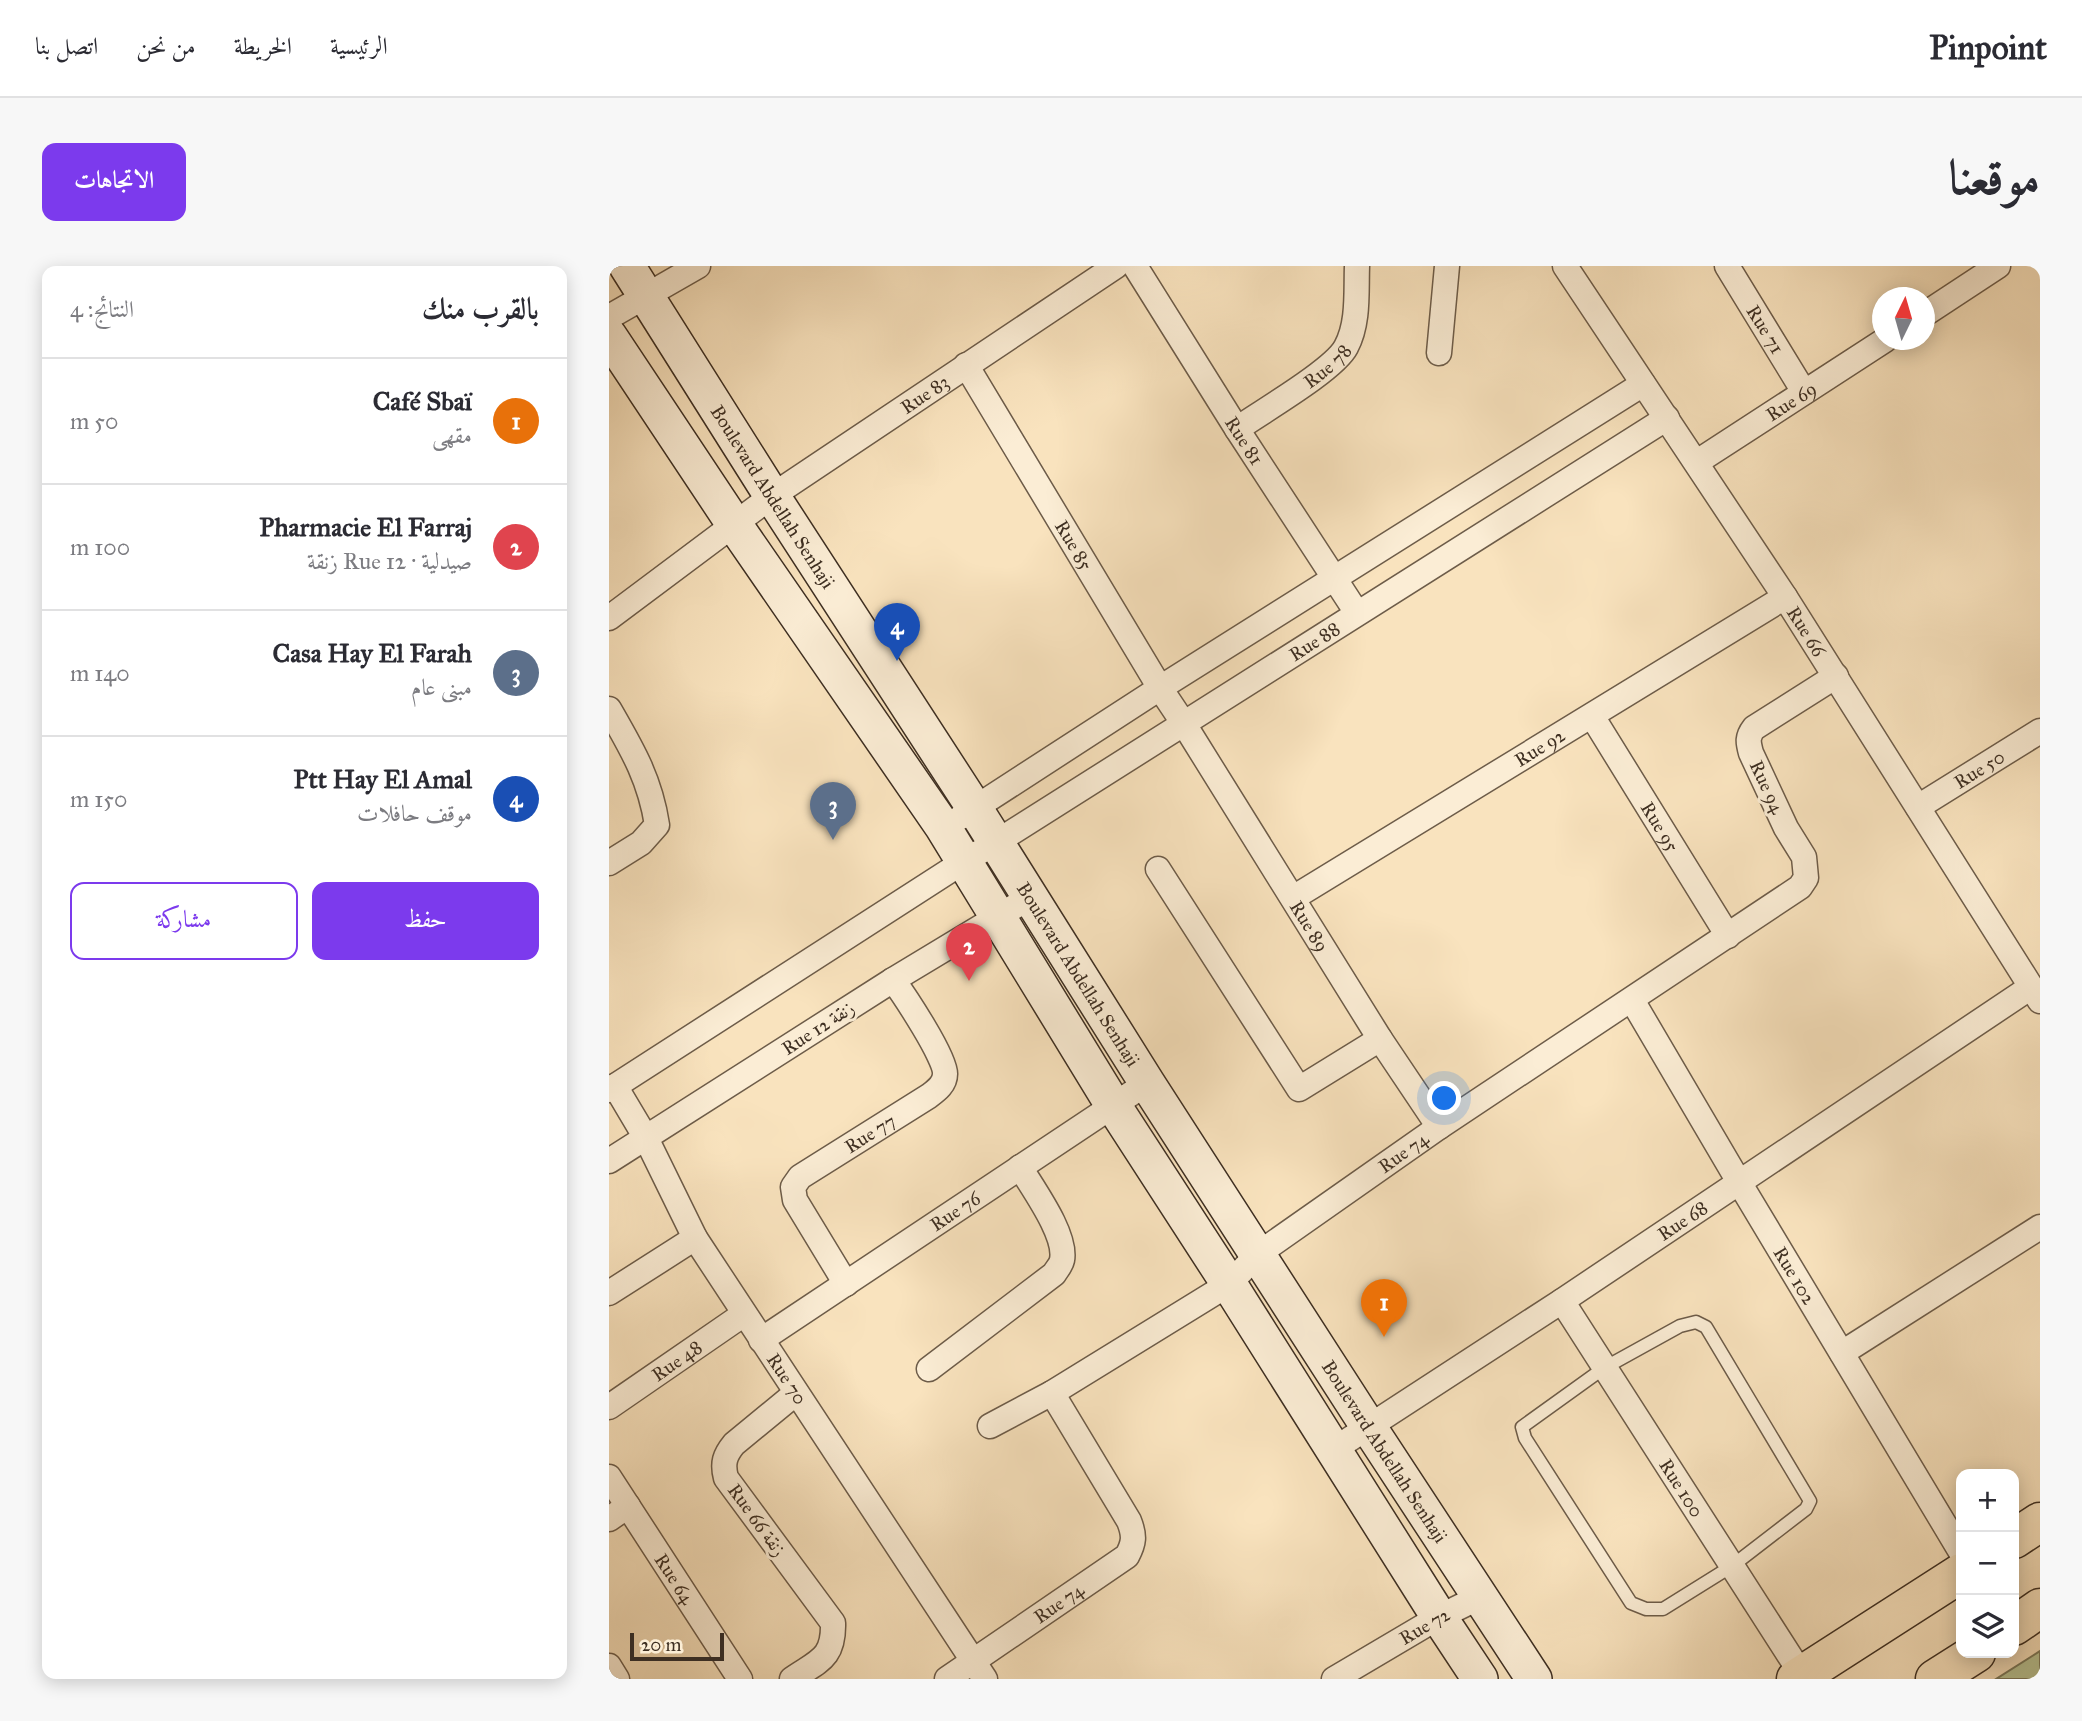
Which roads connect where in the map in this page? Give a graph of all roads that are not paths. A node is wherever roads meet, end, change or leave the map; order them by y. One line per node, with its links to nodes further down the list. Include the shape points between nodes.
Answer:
1 (627, 266): 10 (street, Boulevard Abdellah Senhaji)
2 (698, 266): 10 (street)
3 (1116, 266): 16 (street, Rue 83)
4 (1135, 266): 20 (street, Rue 81)
5 (1357, 266): 20 (street, Rue 78, via 1353,330 1345,349 1313,378)
6 (1447, 266): 15 (street)
7 (1565, 266): 17 (street, Rue 66)
8 (1727, 266): 18 (street, Rue 71)
9 (1998, 266): 11 (street)
10 (646, 296): 12 (street); 22 (street, Boulevard Abdellah Senhaji)
11 (1935, 307)
12 (609, 317)
13 (609, 335): 23 (street, Boulevard Abdellah Senhaji)
14 (1872, 348): 18 (street, Rue 69)
15 (1439, 353)
16 (966, 365): 22 (street, Rue 83); 29 (street, Rue 85)
17 (1643, 384): 19 (street, Rue 66); 24 (street)
18 (1804, 392): 21 (street, Rue 69)
19 (1667, 418): 21 (street, Rue 66); 26 (street, Rue 88)
20 (1237, 429): 24 (street, Rue 81)
21 (1697, 462): 25 (street, Rue 66)
22 (772, 496): 23 (street, Rue 83); 35 (street, Boulevard Abdellah Senhaji)
23 (734, 524): 27 (street, Rue 83); 36 (street, Boulevard Abdellah Senhaji)
24 (1335, 577): 26 (street, Rue 81); 29 (street)
25 (1785, 597): 28 (street, Rue 66); 31 (street, Rue 92)
26 (1357, 613): 32 (street, Rue 88)
27 (609, 618)
28 (1836, 676): 34 (street, Rue 66); 38 (street, Rue 94, via 1749,735 1751,752)
29 (1160, 688): 32 (street, Rue 85); 35 (street)
30 (609, 709): 40 (street, via 640,764 657,825 641,843)
31 (1592, 716): 43 (street, Rue 92); 45 (street, Rue 95)
32 (1184, 724): 37 (street, Rue 88); 43 (street, Rue 89)
33 (2040, 731): 34 (street, Rue 50)
34 (1918, 807): 47 (street, Rue 66)
35 (975, 809): 36 (street); 37 (street, Boulevard Abdellah Senhaji)
36 (943, 827): 39 (street, Boulevard Abdellah Senhaji)
37 (995, 844): 39 (street, Rue 88); 42 (street, Boulevard Abdellah Senhaji)
38 (1804, 857): 45 (street, Rue 74, via 1806,878 1800,887)
39 (963, 862): 44 (street, Boulevard Abdellah Senhaji); 51 (street, Rue 88)
40 (609, 863)
41 (1158, 869): 49 (street, via 1299,1089)
42 (1029, 898): 44 (street, Rue 12 زنقة); 50 (street, Boulevard Abdellah Senhaji)
43 (1293, 898): 49 (street, Rue 89)
44 (998, 918): 46 (street, Rue 12 زنقة); 52 (street, Boulevard Abdellah Senhaji)
45 (1728, 936): 48 (street, Rue 74)
46 (893, 980): 54 (street, Rue 12 زنقة); 61 (street, Rue 77, via 942,1061 941,1086 793,1187 796,1200)
47 (2035, 994): 57 (street, Rue 68)
48 (1632, 1000): 53 (street, Rue 74); 57 (street, Rue 102)
49 (1380, 1039): 53 (street, Rue 89)
50 (1147, 1083): 52 (street, Rue 76); 60 (street, Boulevard Abdellah Senhaji)
51 (612, 1088): 54 (street, Rue 70)
52 (1113, 1105): 56 (street, Rue 76); 62 (street, Boulevard Abdellah Senhaji)
53 (1439, 1127): 60 (street, Rue 74)
54 (646, 1138): 55 (street, Rue 12 زنقة); 59 (street, Rue 70)
55 (609, 1161)
56 (1020, 1167): 61 (street, Rue 76); 69 (street, via 1060,1235 1062,1263 1054,1274)
57 (1739, 1182): 64 (street, Rue 68); 67 (street, Rue 102)
58 (2040, 1227): 67 (street)
59 (695, 1238): 63 (street); 65 (street, Rue 70)
60 (1258, 1254): 62 (street, Rue 74); 74 (street, Boulevard Abdellah Senhaji)
61 (846, 1284): 66 (street, Rue 76)
62 (1229, 1284): 71 (street, Rue 74); 75 (street, Boulevard Abdellah Senhaji)
63 (609, 1293)
64 (1562, 1301): 68 (street, Rue 100); 74 (street, Rue 68)
65 (744, 1314): 66 (street, Rue 70); 72 (street, Rue 48)
66 (761, 1340): 70 (street, Rue 70)
67 (1842, 1353): 80 (street, Rue 102)
68 (1604, 1368): 81 (street, Rue 100); 81 (lane, via 1680,1326 1696,1322 1706,1327 1810,1501 1806,1509); 81 (lane, via 1522,1427 1630,1603 1663,1609)
69 (929, 1369)
70 (796, 1393): 89 (street, Rue 70); 94 (street, Rue 66 زنقة, via 734,1444 724,1468 726,1478 833,1623 828,1654)
71 (1052, 1393): 73 (street, Rue 74); 89 (street, Rue 74, via 1129,1521 1134,1544 1126,1556)
72 (609, 1407)
73 (990, 1426)
74 (1368, 1426): 75 (street, Rue 68); 83 (street, Boulevard Abdellah Senhaji)
75 (1333, 1450): 85 (street, Boulevard Abdellah Senhaji)
76 (609, 1477): 77 (street, Rue 64)
77 (619, 1512): 93 (street, Rue 64)
78 (2040, 1522): 79 (main road)
79 (2019, 1536)
80 (1956, 1544)
81 (1732, 1566): 91 (street, Rue 100)
82 (1956, 1576): 91 (main road)
83 (1480, 1597): 85 (street, Rue 72); 97 (street, Boulevard Abdellah Senhaji)
84 (2040, 1608): 86 (main road)
85 (1439, 1617): 90 (street, Rue 72); 96 (street, Boulevard Abdellah Senhaji)
86 (2019, 1623)
87 (1968, 1658): 98 (main road)
88 (609, 1666): 92 (street)
89 (979, 1670): 95 (street)
90 (1341, 1677)
91 (1799, 1677)
92 (617, 1679)
93 (740, 1679)
94 (792, 1679)
95 (947, 1679)
96 (1480, 1679)
97 (1534, 1679)
98 (1935, 1679)

